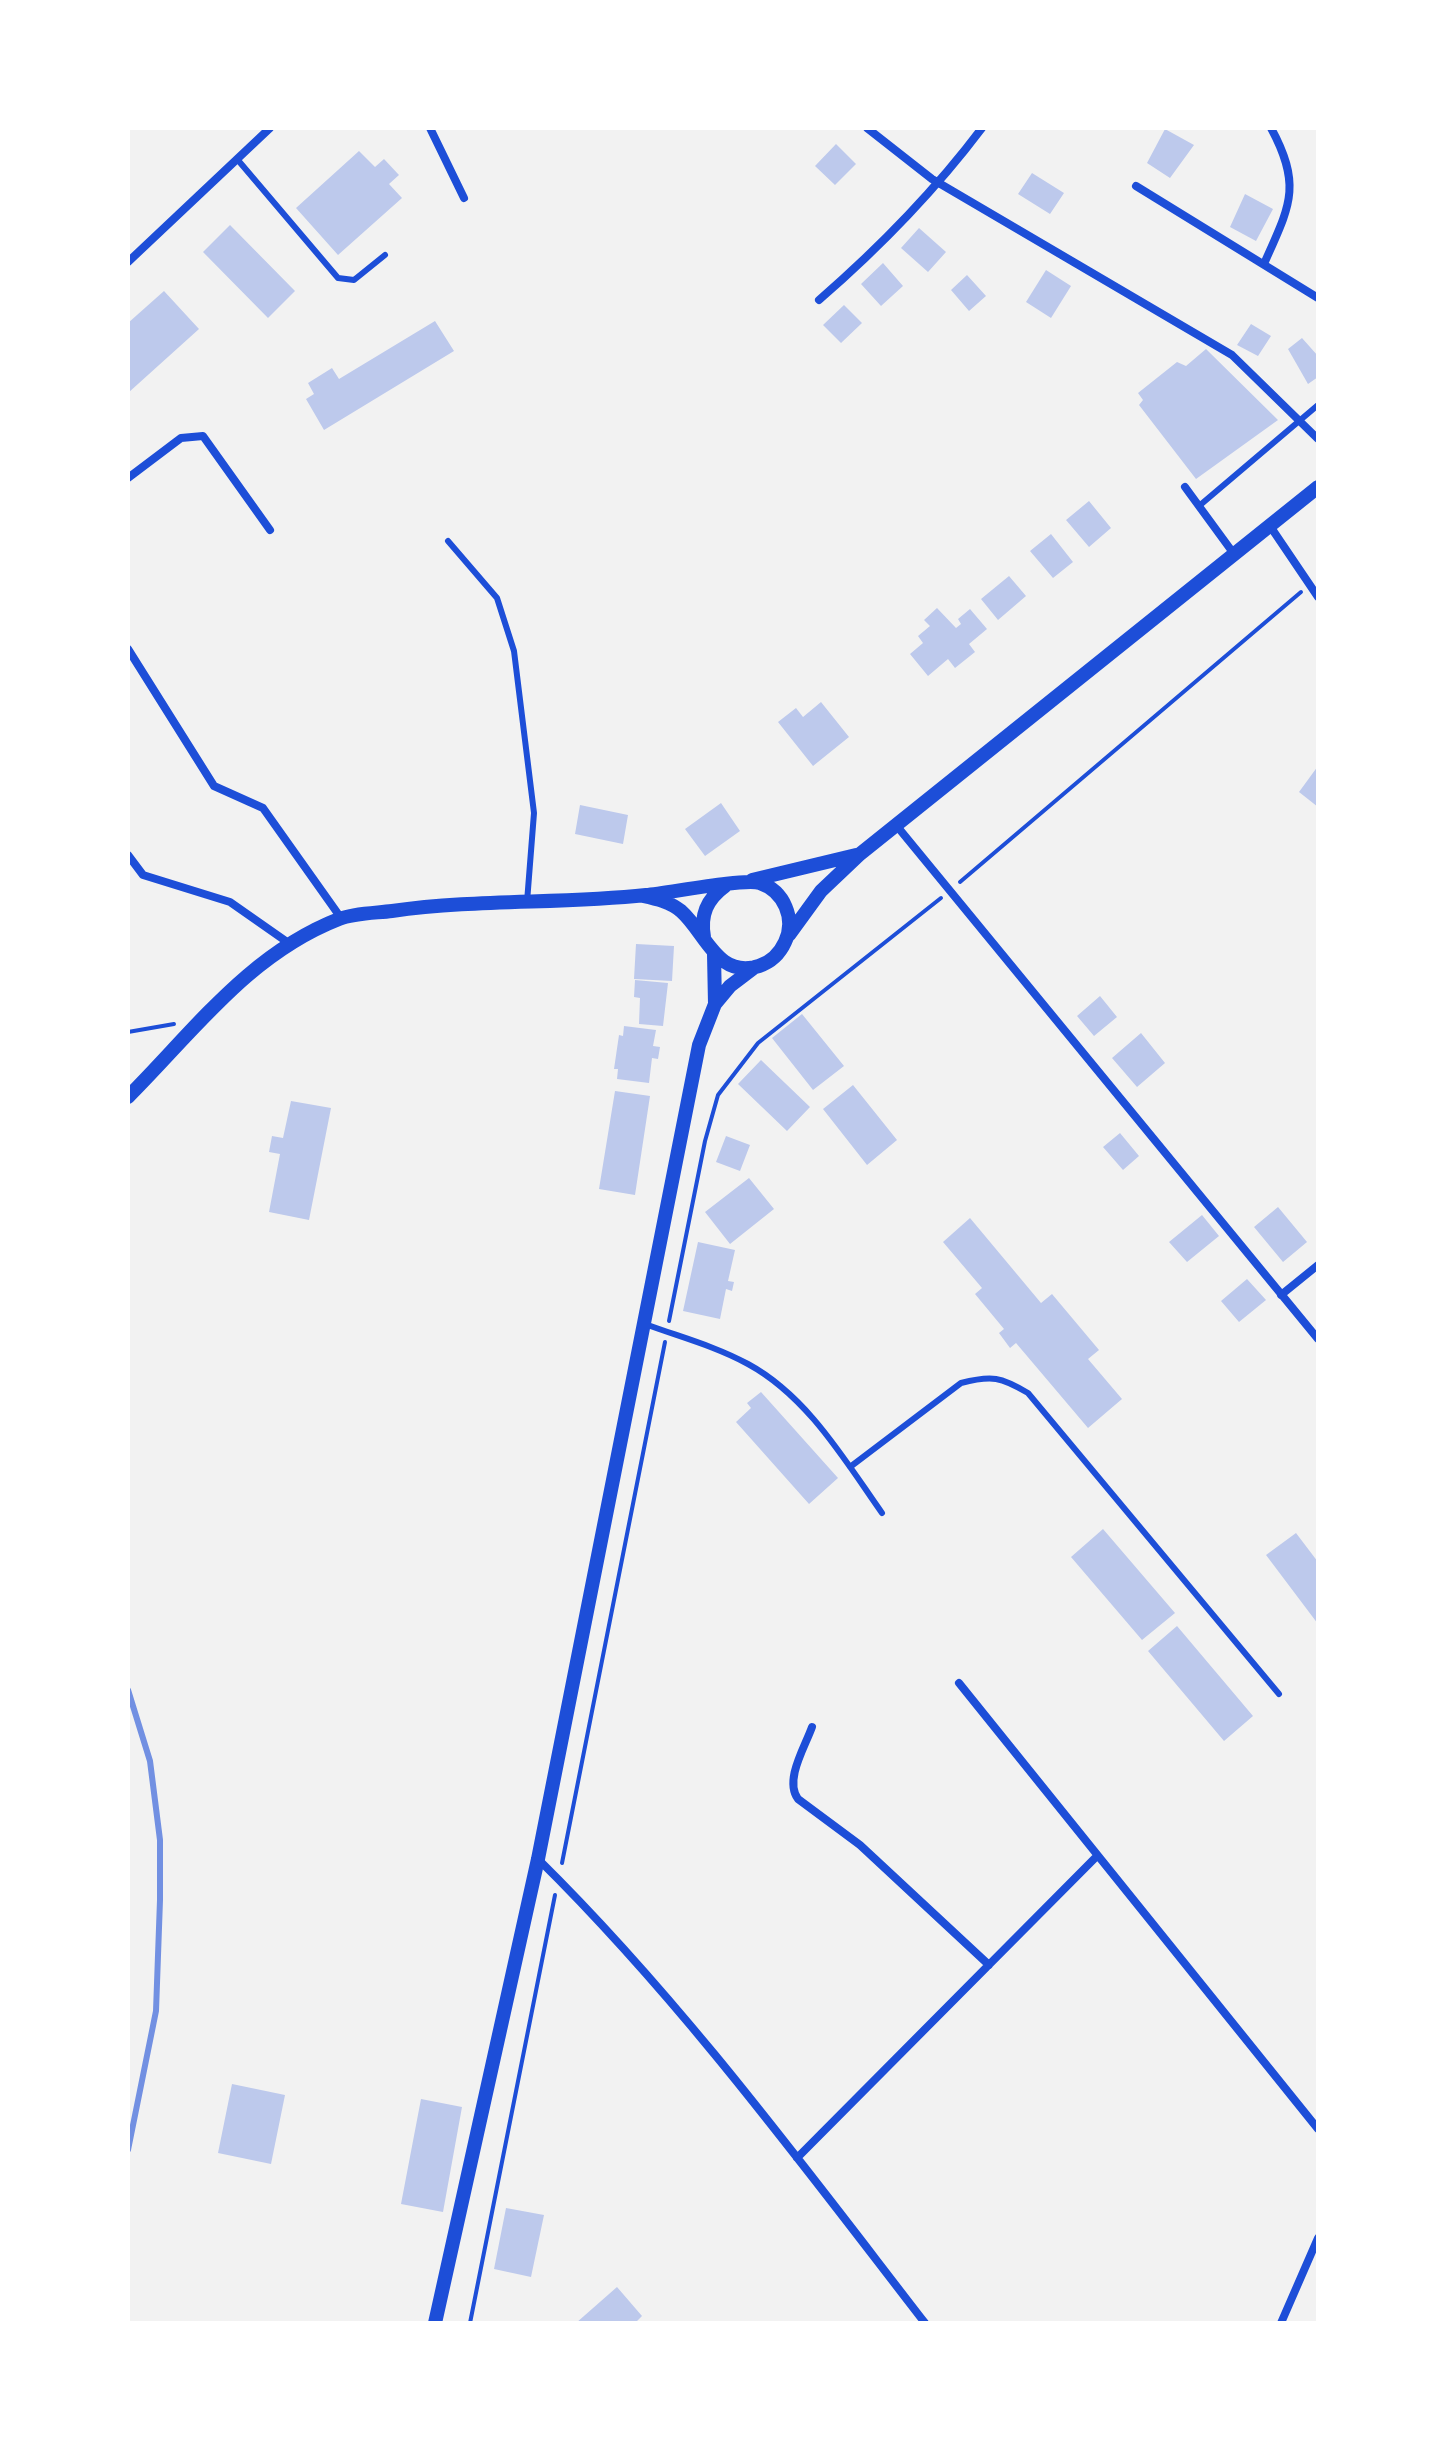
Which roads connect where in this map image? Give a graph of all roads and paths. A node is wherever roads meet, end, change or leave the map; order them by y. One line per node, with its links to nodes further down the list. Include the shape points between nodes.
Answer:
1 (270, 128): 6 (street)
2 (430, 128): 9 (street)
3 (867, 128): 7 (street)
4 (982, 128): 7 (street)
5 (1271, 128): 12 (street, via 1286,157 1291,203)
6 (237, 159): 10 (lane, via 338,278 354,280); 11 (street)
7 (940, 183): 14 (street, via 886,241); 16 (street, via 1232,355)
8 (1136, 186): 12 (street)
9 (464, 198)
10 (385, 255)
11 (128, 262)
12 (1264, 264): 13 (street)
13 (1318, 298)
14 (819, 300)
15 (1318, 405): 16 (lane)
16 (1299, 421): 17 (street); 21 (lane)
17 (1318, 439)
18 (128, 478): 23 (street, via 181,438 203,436)
19 (1185, 487): 21 (street)
20 (1318, 487): 22 (street)
21 (1199, 506): 25 (street)
22 (1270, 526): 25 (street); 26 (street)
23 (270, 530)
24 (448, 541): 36 (lane, via 497,598 514,651 534,813)
25 (1234, 554): 29 (street)
26 (1310, 585): 27 (street); 34 (path)
27 (1318, 597)
28 (128, 649): 37 (street, via 214,786 263,808)
29 (896, 825): 30 (street); 34 (street)
30 (860, 854): 32 (street); 38 (street, via 821,891)
31 (128, 855): 39 (street, via 143,875 230,902)
32 (747, 881): 33 (street); 38 (street, via 777,894 788,914)
33 (725, 886): 35 (street); 40 (street, via 704,912 703,934)
34 (950, 891): 47 (street); 49 (path, via 758,1043 718,1095)
35 (643, 896): 36 (street); 40 (street, via 679,909)
36 (527, 902): 37 (street)
37 (341, 918): 39 (street)
38 (787, 937): 41 (street, via 776,956)
39 (290, 944): 43 (street, via 247,972)
40 (711, 950): 41 (street, via 733,966); 42 (street)
41 (756, 967): 42 (street)
42 (715, 1004): 48 (street, via 699,1045)
43 (204, 1018): 44 (path); 45 (street)
44 (128, 1032)
45 (128, 1097)
46 (1318, 1265): 47 (street)
47 (1281, 1295): 50 (street)
48 (645, 1324): 49 (lane); 57 (street)
49 (667, 1332): 51 (lane, via 705,1344 777,1383 816,1421); 58 (path)
50 (1318, 1339)
51 (850, 1467): 52 (lane); 54 (lane, via 961,1383 1004,1379 1028,1393)
52 (882, 1513)
53 (959, 1683): 56 (street)
54 (1279, 1694)
55 (812, 1727): 59 (street, via 792,1791 860,1845)
56 (1096, 1857): 59 (street); 60 (street)
57 (538, 1859): 58 (street); 63 (street)
58 (558, 1879): 61 (street, via 611,1931); 64 (path)
59 (989, 1965): 61 (street)
60 (1318, 2129)
61 (797, 2158): 65 (street)
62 (1318, 2238): 66 (street)
63 (435, 2323)
64 (470, 2323)
65 (925, 2323)
66 (1281, 2323)

